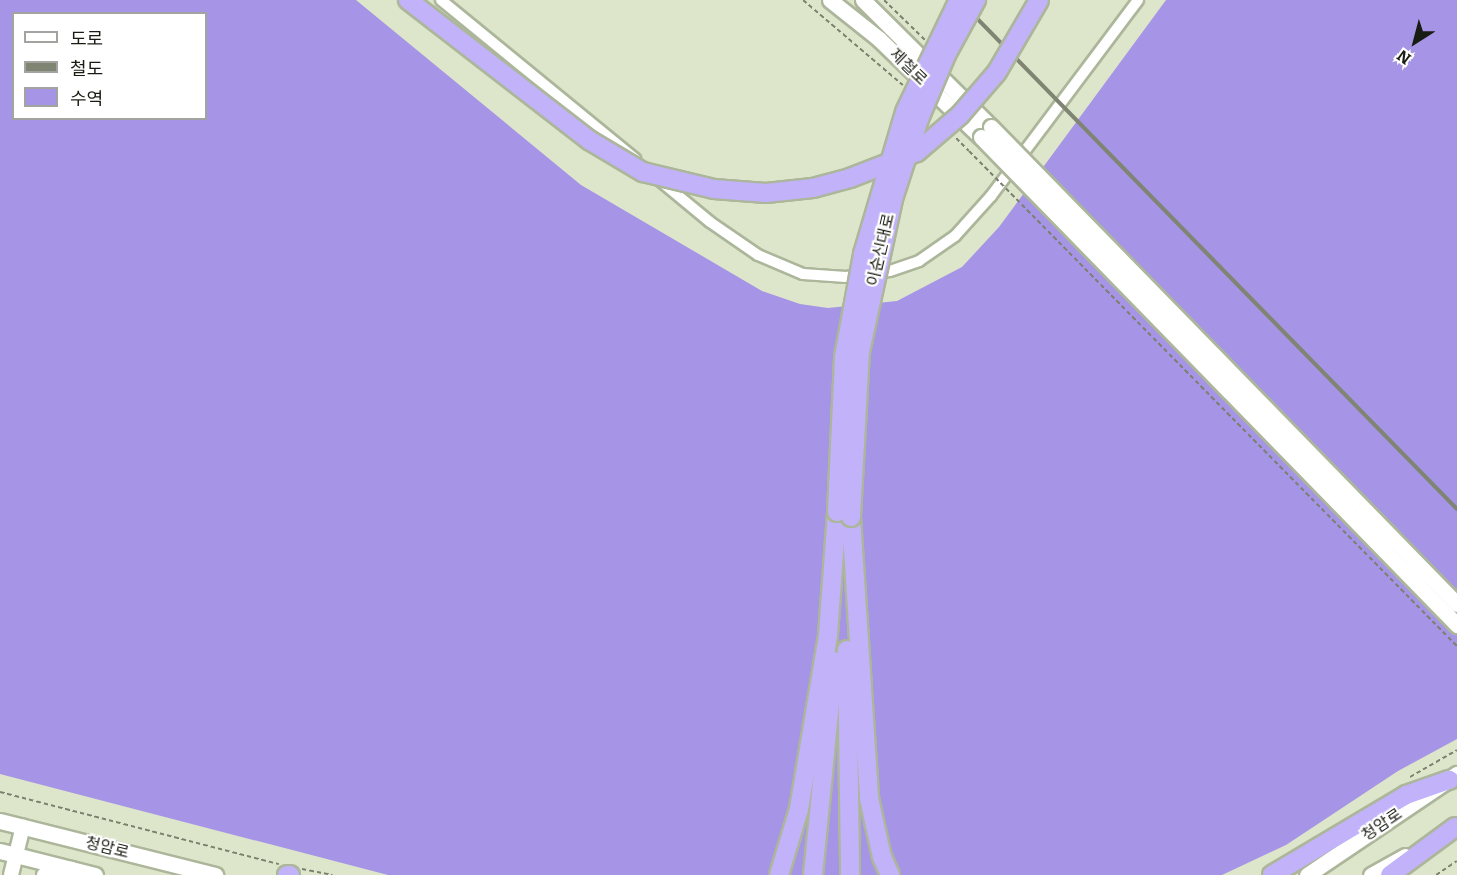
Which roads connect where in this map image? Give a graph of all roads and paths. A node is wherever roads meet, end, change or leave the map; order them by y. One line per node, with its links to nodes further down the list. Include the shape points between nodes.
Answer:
1 (408, 0): 9 (highway, bridge, via 589,140 644,172 714,189 766,193 841,181 917,152 960,116 997,72)
2 (441, 0): 10 (street, via 710,222 780,266 825,278 890,271 919,261 955,236 991,196)
3 (802, 0): 12 (path)
4 (830, 0): 13 (main road, 제철로)
5 (863, 0): 13 (main road, 제철로)
6 (884, 0): 11 (path)
7 (959, 0): 15 (highway, 이순신대로, bridge, via 905,112 863,254 844,357)
8 (976, 0): 15 (highway, 이순신대로, bridge, via 919,119 893,199 860,352)
9 (1039, 0)
10 (1138, 0)
11 (925, 40)
12 (906, 88)
13 (986, 132): 16 (main road, bridge); 17 (main road, bridge)
14 (953, 135): 18 (path, bridge)
15 (844, 514): 34 (highway, via 799,808); 35 (highway, via 836,647); 36 (highway); 37 (highway, via 870,798 882,857)
16 (1457, 604)
17 (1457, 625)
18 (1457, 645)
19 (1453, 777): 38 (highway, via 1406,795); 39 (main road, 청암로)
20 (0, 792): 28 (path)
21 (0, 821): 22 (main road, 청암로)
22 (22, 826): 25 (street); 32 (main road, 청암로)
23 (1456, 826): 40 (main road); 41 (highway)
24 (0, 851): 25 (main road, 청암로)
25 (16, 855): 27 (main road, 청암로); 29 (street)
26 (1457, 861): 42 (path)
27 (72, 869): 30 (street); 31 (main road, 청암로)
28 (292, 871): 33 (path)
29 (11, 875)
30 (44, 875)
31 (95, 875)
32 (215, 875)
33 (332, 875)
34 (779, 875)
35 (813, 875)
36 (850, 875)
37 (890, 875)
38 (1272, 875)
39 (1307, 875)
40 (1371, 875)
41 (1390, 875)
42 (1436, 875)

